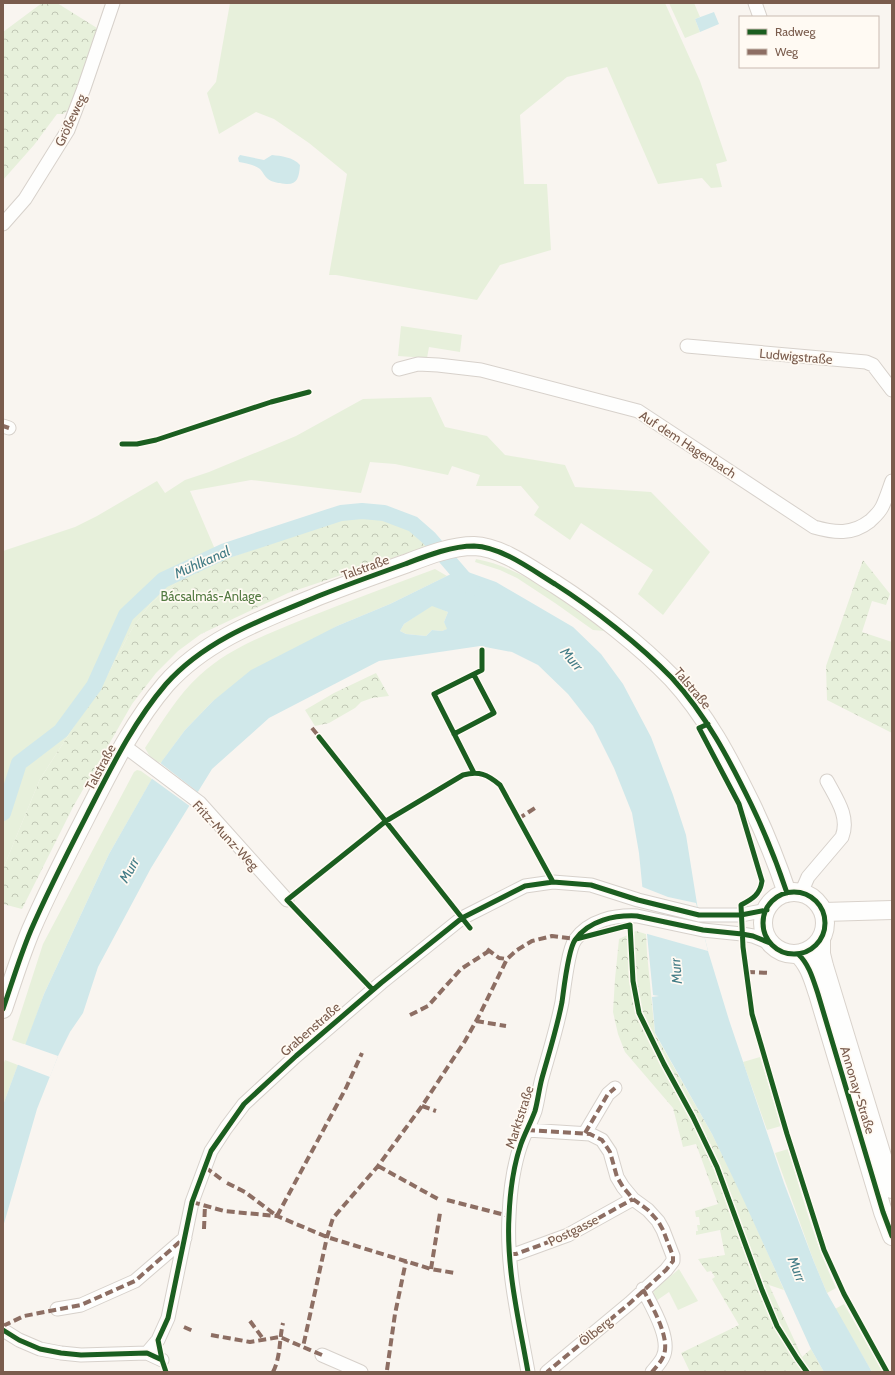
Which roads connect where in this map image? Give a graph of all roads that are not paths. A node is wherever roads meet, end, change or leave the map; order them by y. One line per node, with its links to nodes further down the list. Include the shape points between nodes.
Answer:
1 (113, 3): 4 (street, Größeweg, via 68,130 25,199)
2 (755, 3): 3 (street)
3 (760, 16)
4 (3, 224)
5 (687, 346): 7 (street, Ludwigstraße, via 866,362 873,365)
6 (399, 369): 8 (street, Auf dem Hagenbach, via 418,364 481,370 638,411 814,527 830,532 851,531 863,526 882,507)
7 (892, 390)
8 (892, 481)
9 (123, 745): 11 (street, Talstraße, via 168,682 205,649 251,624 353,582 425,557 474,546 489,549 509,556 573,595 625,636 670,677 708,724 724,749 779,869); 12 (street, Fritz-Munz-Weg, via 197,801); 19 (street, Talstraße, via 36,919)
10 (827, 781): 11 (street, via 842,810 845,829 842,837)
11 (794, 893): 13 (street, via 781,895 772,901); 15 (street, via 810,896)
12 (287, 900)
13 (766, 910): 17 (street, via 763,927); 26 (street, Grabenstraße, via 741,915 699,915 591,885 553,882 525,886 462,918 316,1038 244,1104 211,1151 192,1202)
14 (892, 910): 15 (street)
15 (824, 912): 16 (street, via 825,927)
16 (820, 940): 18 (street, via 809,951); 23 (street, Annonay-Straße, via 824,966)
17 (770, 943): 18 (street, via 788,953); 21 (street, Marktstraße, via 753,936 703,930 638,916 621,915 607,918 585,930 574,943 558,1023 535,1111)
18 (798, 954): 25 (street, Annonay-Straße, via 810,970)
19 (3, 1010)
20 (616, 1088): 22 (street, via 608,1094)
21 (527, 1130): 22 (street, Ölberg); 27 (street, Marktstraße, via 517,1157 512,1187 509,1216)
22 (585, 1134): 24 (street, Ölberg, via 602,1140 610,1152 617,1177)
23 (892, 1189)
24 (633, 1199): 27 (street, Postgasse, via 568,1235); 28 (street, Ölberg, via 648,1210 660,1226 673,1256 673,1261 666,1270)
25 (892, 1236)
26 (185, 1238): 29 (street, via 135,1281 81,1305); 31 (street, Grabenstraße, via 168,1318)
27 (510, 1254): 36 (street, Marktstraße)
28 (643, 1289): 37 (street, Ölberg, via 630,1303); 38 (street, via 665,1340 664,1356)
29 (57, 1309)
30 (3, 1330): 32 (street, via 40,1349 61,1353)
31 (158, 1340): 32 (street, Grabenstraße); 34 (street)
32 (147, 1353): 34 (street)
33 (322, 1355): 35 (street)
34 (164, 1366)
35 (361, 1372)
36 (528, 1372)
37 (547, 1372)
38 (652, 1372)

